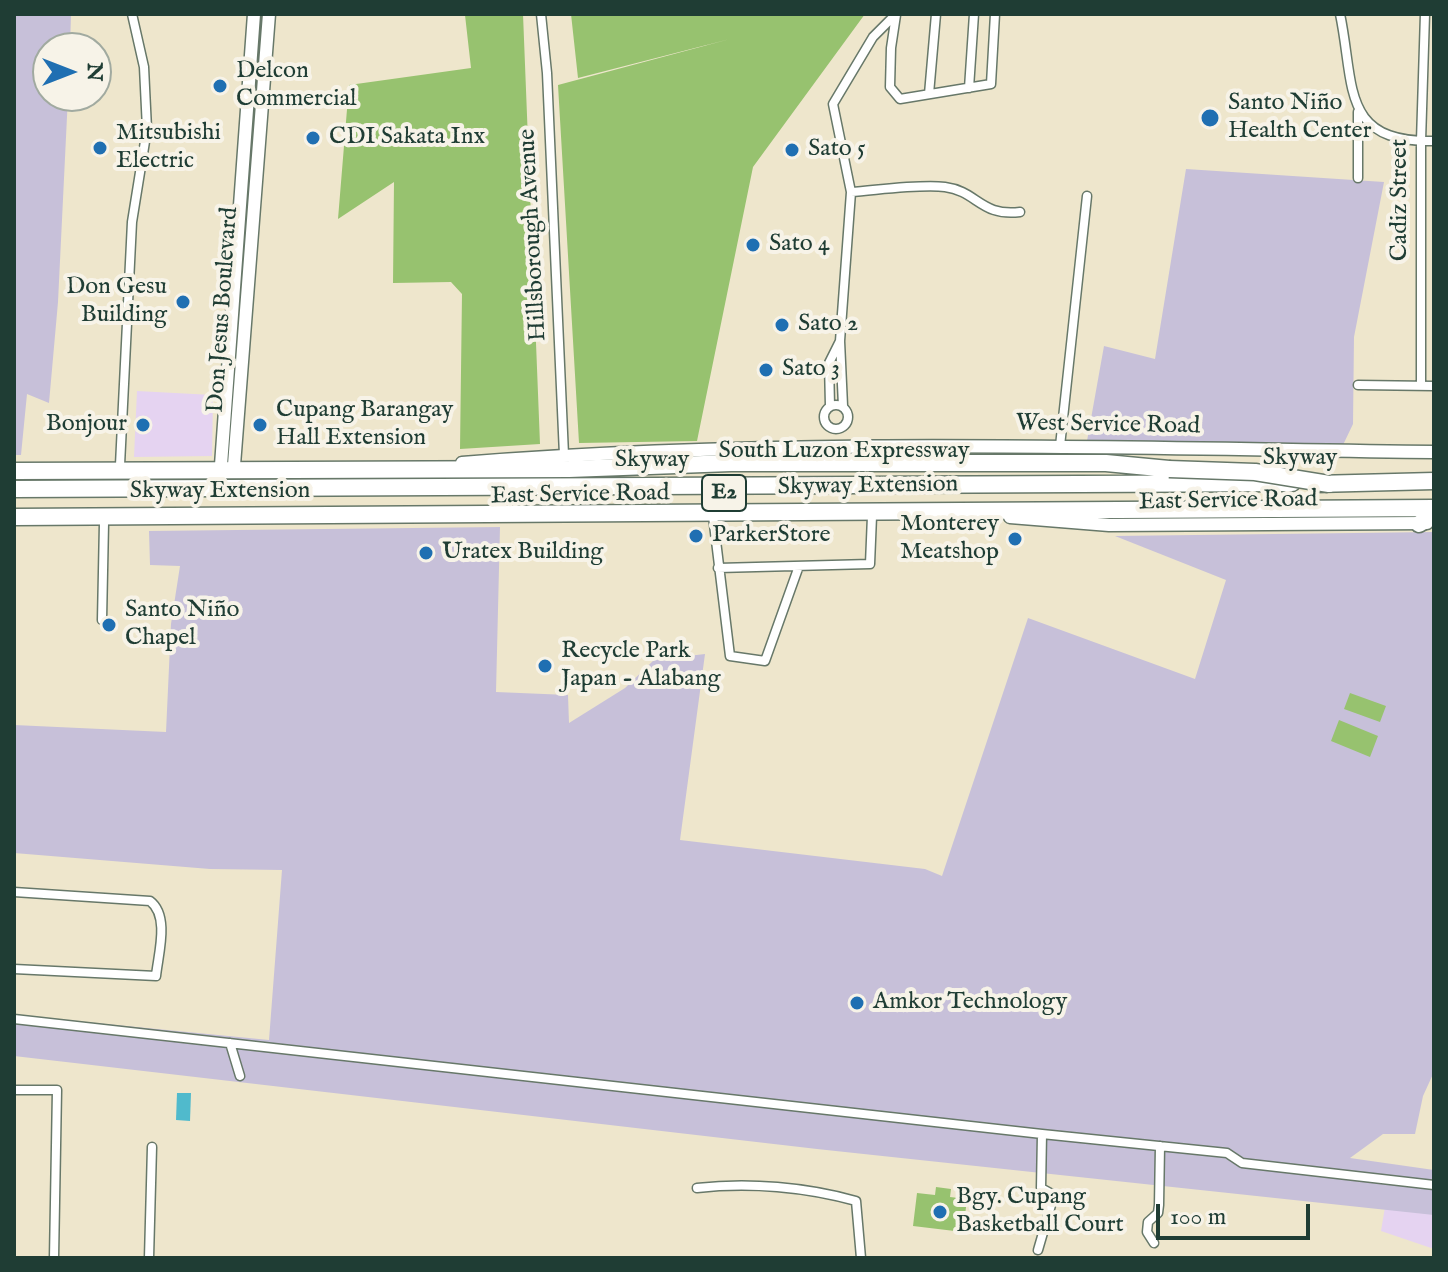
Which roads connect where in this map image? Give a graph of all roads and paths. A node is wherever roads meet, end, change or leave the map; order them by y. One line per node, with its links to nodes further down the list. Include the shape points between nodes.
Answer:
1 (132, 14): 35 (street, via 144,67 147,129 132,222)
2 (254, 14): 22 (main road, Don Jesus Boulevard)
3 (269, 14): 23 (main road, Don Jesus Boulevard)
4 (541, 14): 34 (street, Hillsborough Avenue)
5 (896, 14): 11 (street); 12 (street)
6 (936, 14): 14 (street)
7 (974, 14): 13 (street)
8 (995, 14): 13 (street, via 991,84)
9 (1340, 14): 15 (street)
10 (1425, 14): 16 (street, Cadiz Street)
11 (873, 37): 12 (street); 19 (street, via 833,104)
12 (891, 48): 14 (street, via 890,87 900,99)
13 (969, 88): 14 (street)
14 (929, 94)
15 (1358, 111): 16 (street, via 1384,135); 18 (street)
16 (1421, 141): 17 (street); 26 (street, Cadiz Street)
17 (1434, 141)
18 (1358, 178)
19 (851, 192): 21 (street, via 945,187 964,192 997,213); 24 (street)
20 (1087, 196): 32 (street)
21 (1020, 212)
22 (236, 241): 23 (main road); 36 (main road, Don Jesus Boulevard)
23 (251, 243): 36 (main road, Don Jesus Boulevard)
24 (840, 341): 28 (street, via 829,363); 29 (street)
25 (1358, 385): 26 (street)
26 (1421, 386): 27 (street)
27 (1434, 386)
28 (830, 403): 29 (street); 30 (street, via 825,420)
29 (843, 406): 30 (street, via 848,422)
30 (837, 429): 31 (street)
31 (837, 446): 32 (main road, West Service Road); 34 (main road, West Service Road)
32 (1060, 446): 33 (main road, West Service Road)
33 (1434, 452)
34 (564, 455): 36 (main road, West Service Road, via 449,464)
35 (120, 465): 36 (main road, West Service Road); 37 (main road, West Service Road)
36 (227, 465)
37 (14, 468): 41 (highway, Skyway Extension / E2, bridge, via 1106,463 1255,472)
38 (1434, 472): 40 (highway, South Luzon Expressway / E2)
39 (1434, 481): 41 (highway, Skyway / E2)
40 (14, 483)
41 (1329, 484): 43 (highway, Skyway / E2, bridge)
42 (1434, 488): 44 (highway, Skyway / E2)
43 (14, 489)
44 (14, 497)
45 (1434, 499): 46 (highway, South Luzon Expressway / E2)
46 (14, 506)
47 (1434, 508): 50 (highway, Skyway Extension / E2)
48 (713, 516): 49 (main road, East Service Road); 52 (main road, East Service Road); 55 (street)
49 (872, 516): 51 (main road, East Service Road, via 958,515 1109,525); 54 (street, via 870,564)
50 (14, 517)
51 (1429, 521)
52 (104, 523): 53 (main road, East Service Road); 56 (street)
53 (14, 524)
54 (799, 566): 55 (street); 55 (street, via 765,661 730,656)
55 (718, 568)
56 (102, 620)
57 (14, 892): 58 (street, via 150,901 161,919 156,976)
58 (14, 969)
59 (14, 1019): 60 (street)
60 (230, 1043): 61 (street); 63 (street)
61 (240, 1076)
62 (14, 1090): 70 (street, via 57,1090)
63 (1042, 1134): 64 (street); 69 (street, via 1041,1188 1054,1195)
64 (1160, 1146): 66 (street, via 1227,1153 1242,1163); 68 (street, via 1158,1213 1148,1222 1147,1232)
65 (152, 1147): 71 (street)
66 (1434, 1185)
67 (697, 1188): 72 (street, via 729,1184 828,1193 856,1201)
68 (1154, 1243)
69 (1038, 1250)
70 (54, 1258)
71 (149, 1258)
72 (861, 1258)

